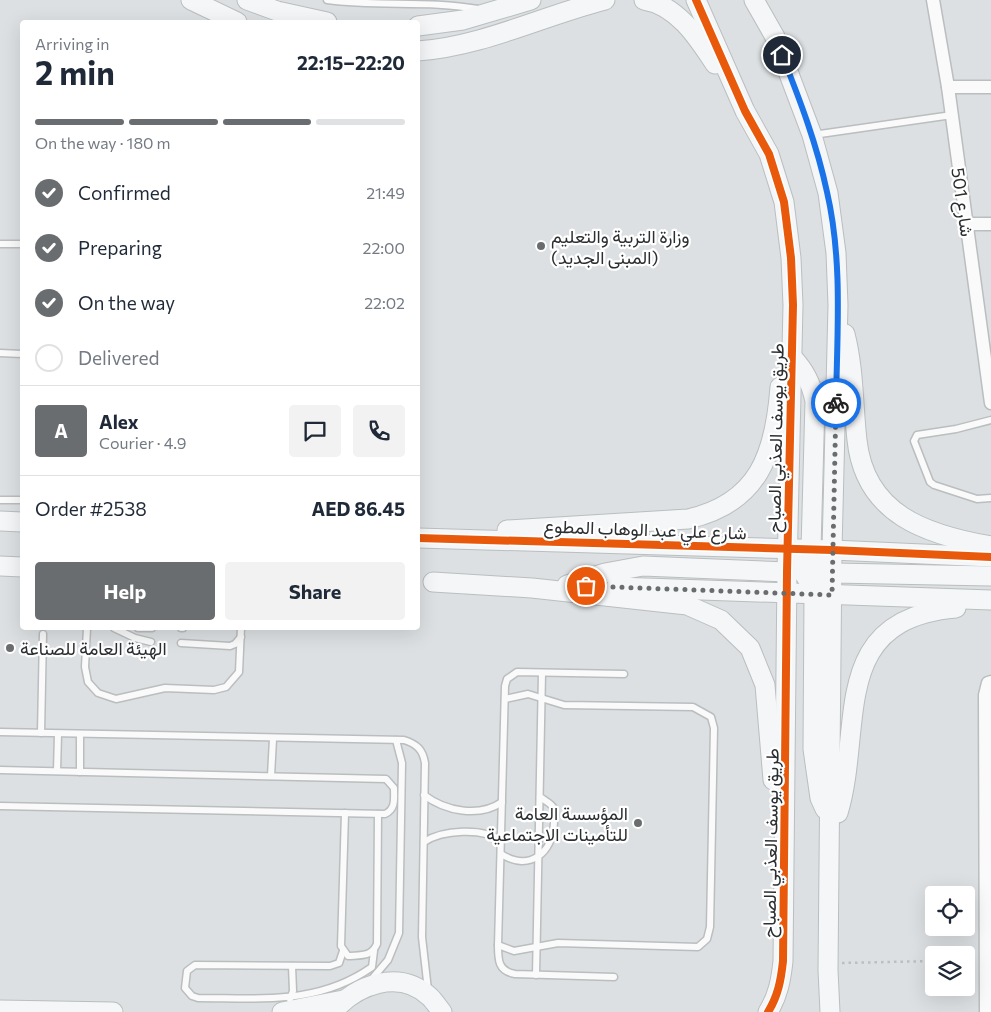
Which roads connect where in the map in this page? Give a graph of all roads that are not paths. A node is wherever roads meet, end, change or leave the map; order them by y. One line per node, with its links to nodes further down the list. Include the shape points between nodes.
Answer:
1 (191, 0): 15 (street)
2 (247, 0): 13 (street)
3 (293, 0): 13 (street)
4 (328, 0): 12 (lane, via 374,5)
5 (532, 0): 14 (street)
6 (605, 0): 19 (street, via 496,36)
7 (644, 0): 22 (street, via 679,17 702,45)
8 (696, 0): 22 (street, طريق يوسف العذبي الصباح)
9 (754, 0): 18 (street)
10 (759, 0): 18 (street)
11 (933, 0): 20 (street, شارع 501)
12 (439, 2): 14 (lane)
13 (277, 11): 16 (street)
14 (494, 12): 17 (street)
15 (227, 20)
16 (318, 20)
17 (420, 26)
18 (775, 37): 24 (street)
19 (420, 51)
20 (948, 87): 21 (street); 23 (street, شارع 501)
21 (991, 87)
22 (745, 111): 29 (street, طريق يوسف العذبي الصباح, via 769,154 784,202)
23 (952, 115): 24 (lane); 25 (street, شارع 501)
24 (812, 135): 30 (street, via 828,193 836,253)
25 (966, 224): 26 (street); 34 (street, شارع 501)
26 (991, 224)
27 (0, 244): 28 (lane)
28 (20, 244)
29 (793, 305): 33 (street, طريق يوسف العذبي الصباح); 42 (street, via 783,351 777,418 767,457 744,493 726,505 707,515 664,522 573,525)
30 (838, 305): 43 (street, via 848,344 857,442 862,466 872,485 886,505 909,522 934,534); 45 (street)
31 (0, 353): 32 (lane)
32 (20, 354)
33 (792, 357): 44 (street, طريق يوسف العذبي الصباح); 49 (street, via 812,385 815,401)
34 (989, 368): 35 (street, شارع 501)
35 (991, 404)
36 (991, 420): 37 (lane, via 917,435 914,441 934,485 977,499)
37 (991, 498)
38 (0, 500): 39 (lane)
39 (20, 500)
40 (0, 521): 41 (street)
41 (20, 522)
42 (420, 538): 44 (street, شارع علي عبد الوهاب المطوع)
43 (991, 546)
44 (788, 548): 49 (street, طريق يوسف العذبي الصباح)
45 (832, 550): 46 (street); 49 (street)
46 (991, 558)
47 (0, 566): 48 (street)
48 (20, 567)
49 (813, 574): 50 (street); 52 (street, via 644,566 605,573); 53 (street, طريق يوسف العذبي الصباح); 53 (street); 54 (street); 85 (street, via 813,750 820,798)
50 (991, 576)
51 (425, 582): 52 (street); 90 (street, via 532,588 687,605 721,620 750,648 766,685)
52 (567, 585): 53 (street)
53 (787, 593): 90 (street, طريق يوسف العذبي الصباح)
54 (991, 600)
55 (991, 606): 85 (street, via 935,610 915,616 880,641 867,658 853,698 845,786)
56 (87, 630): 60 (lane, via 85,667 88,682 98,693 116,699 165,688 214,690 226,687 239,672)
57 (118, 630): 61 (lane)
58 (242, 630): 60 (lane)
59 (43, 634): 69 (lane)
60 (241, 636): 62 (lane, via 230,646)
61 (151, 642)
62 (181, 643)
63 (542, 673): 64 (lane); 66 (lane); 67 (lane, via 512,674 507,680)
64 (624, 674)
65 (991, 682): 80 (street, via 985,695)
66 (542, 698): 67 (lane, via 521,694); 79 (lane); 93 (lane, via 564,705 693,707 710,717 714,728 710,917 708,939 698,947 558,942)
67 (505, 699): 81 (lane)
68 (0, 732): 69 (lane)
69 (41, 733): 70 (lane)
70 (58, 734): 71 (lane); 75 (lane)
71 (80, 734): 72 (lane); 76 (lane)
72 (273, 738): 73 (lane); 77 (lane)
73 (396, 740): 78 (lane, via 412,743 424,755); 99 (lane, via 402,771 400,919 395,947)
74 (0, 770): 75 (lane)
75 (57, 771): 76 (lane)
76 (80, 772): 77 (lane)
77 (270, 776): 84 (lane, via 386,779 394,788 394,806 390,812)
78 (424, 795): 81 (lane, via 440,806 454,810 481,810); 87 (lane)
79 (540, 797): 89 (lane); 89 (lane, via 550,804 555,813 553,838)
80 (988, 800): 92 (street)
81 (502, 802): 86 (lane)
82 (0, 806): 83 (lane)
83 (345, 813): 84 (lane); 94 (lane)
84 (378, 814): 95 (lane, via 377,944)
85 (831, 827): 108 (street)
86 (501, 841): 87 (lane, via 489,835 450,833 436,835); 88 (lane)
87 (424, 842): 100 (lane, via 422,937)
88 (501, 854): 89 (lane, via 523,862); 91 (lane)
89 (538, 856): 93 (lane)
90 (784, 888): 107 (street, طريق يوسف العذبي الصباح, via 781,981)
91 (498, 945): 93 (lane, via 514,951); 97 (lane, via 502,968 510,973)
92 (989, 945): 109 (street)
93 (536, 947): 97 (lane)
94 (343, 951): 95 (lane, via 348,956 368,955); 96 (lane, via 336,965)
95 (374, 951): 101 (lane, via 372,967 354,980)
96 (292, 966): 101 (lane, via 293,992); 101 (lane, via 195,965 185,974 185,988 198,998)
97 (536, 975): 98 (lane)
98 (614, 977)
99 (366, 986): 100 (street, via 382,982 399,983); 102 (street)
100 (429, 996): 106 (street)
101 (286, 1005): 102 (street)
102 (338, 1006)
103 (0, 1010): 104 (street)
104 (68, 1011): 105 (street)
105 (113, 1012)
106 (442, 1012)
107 (768, 1012)
108 (830, 1012)
109 (986, 1012)

